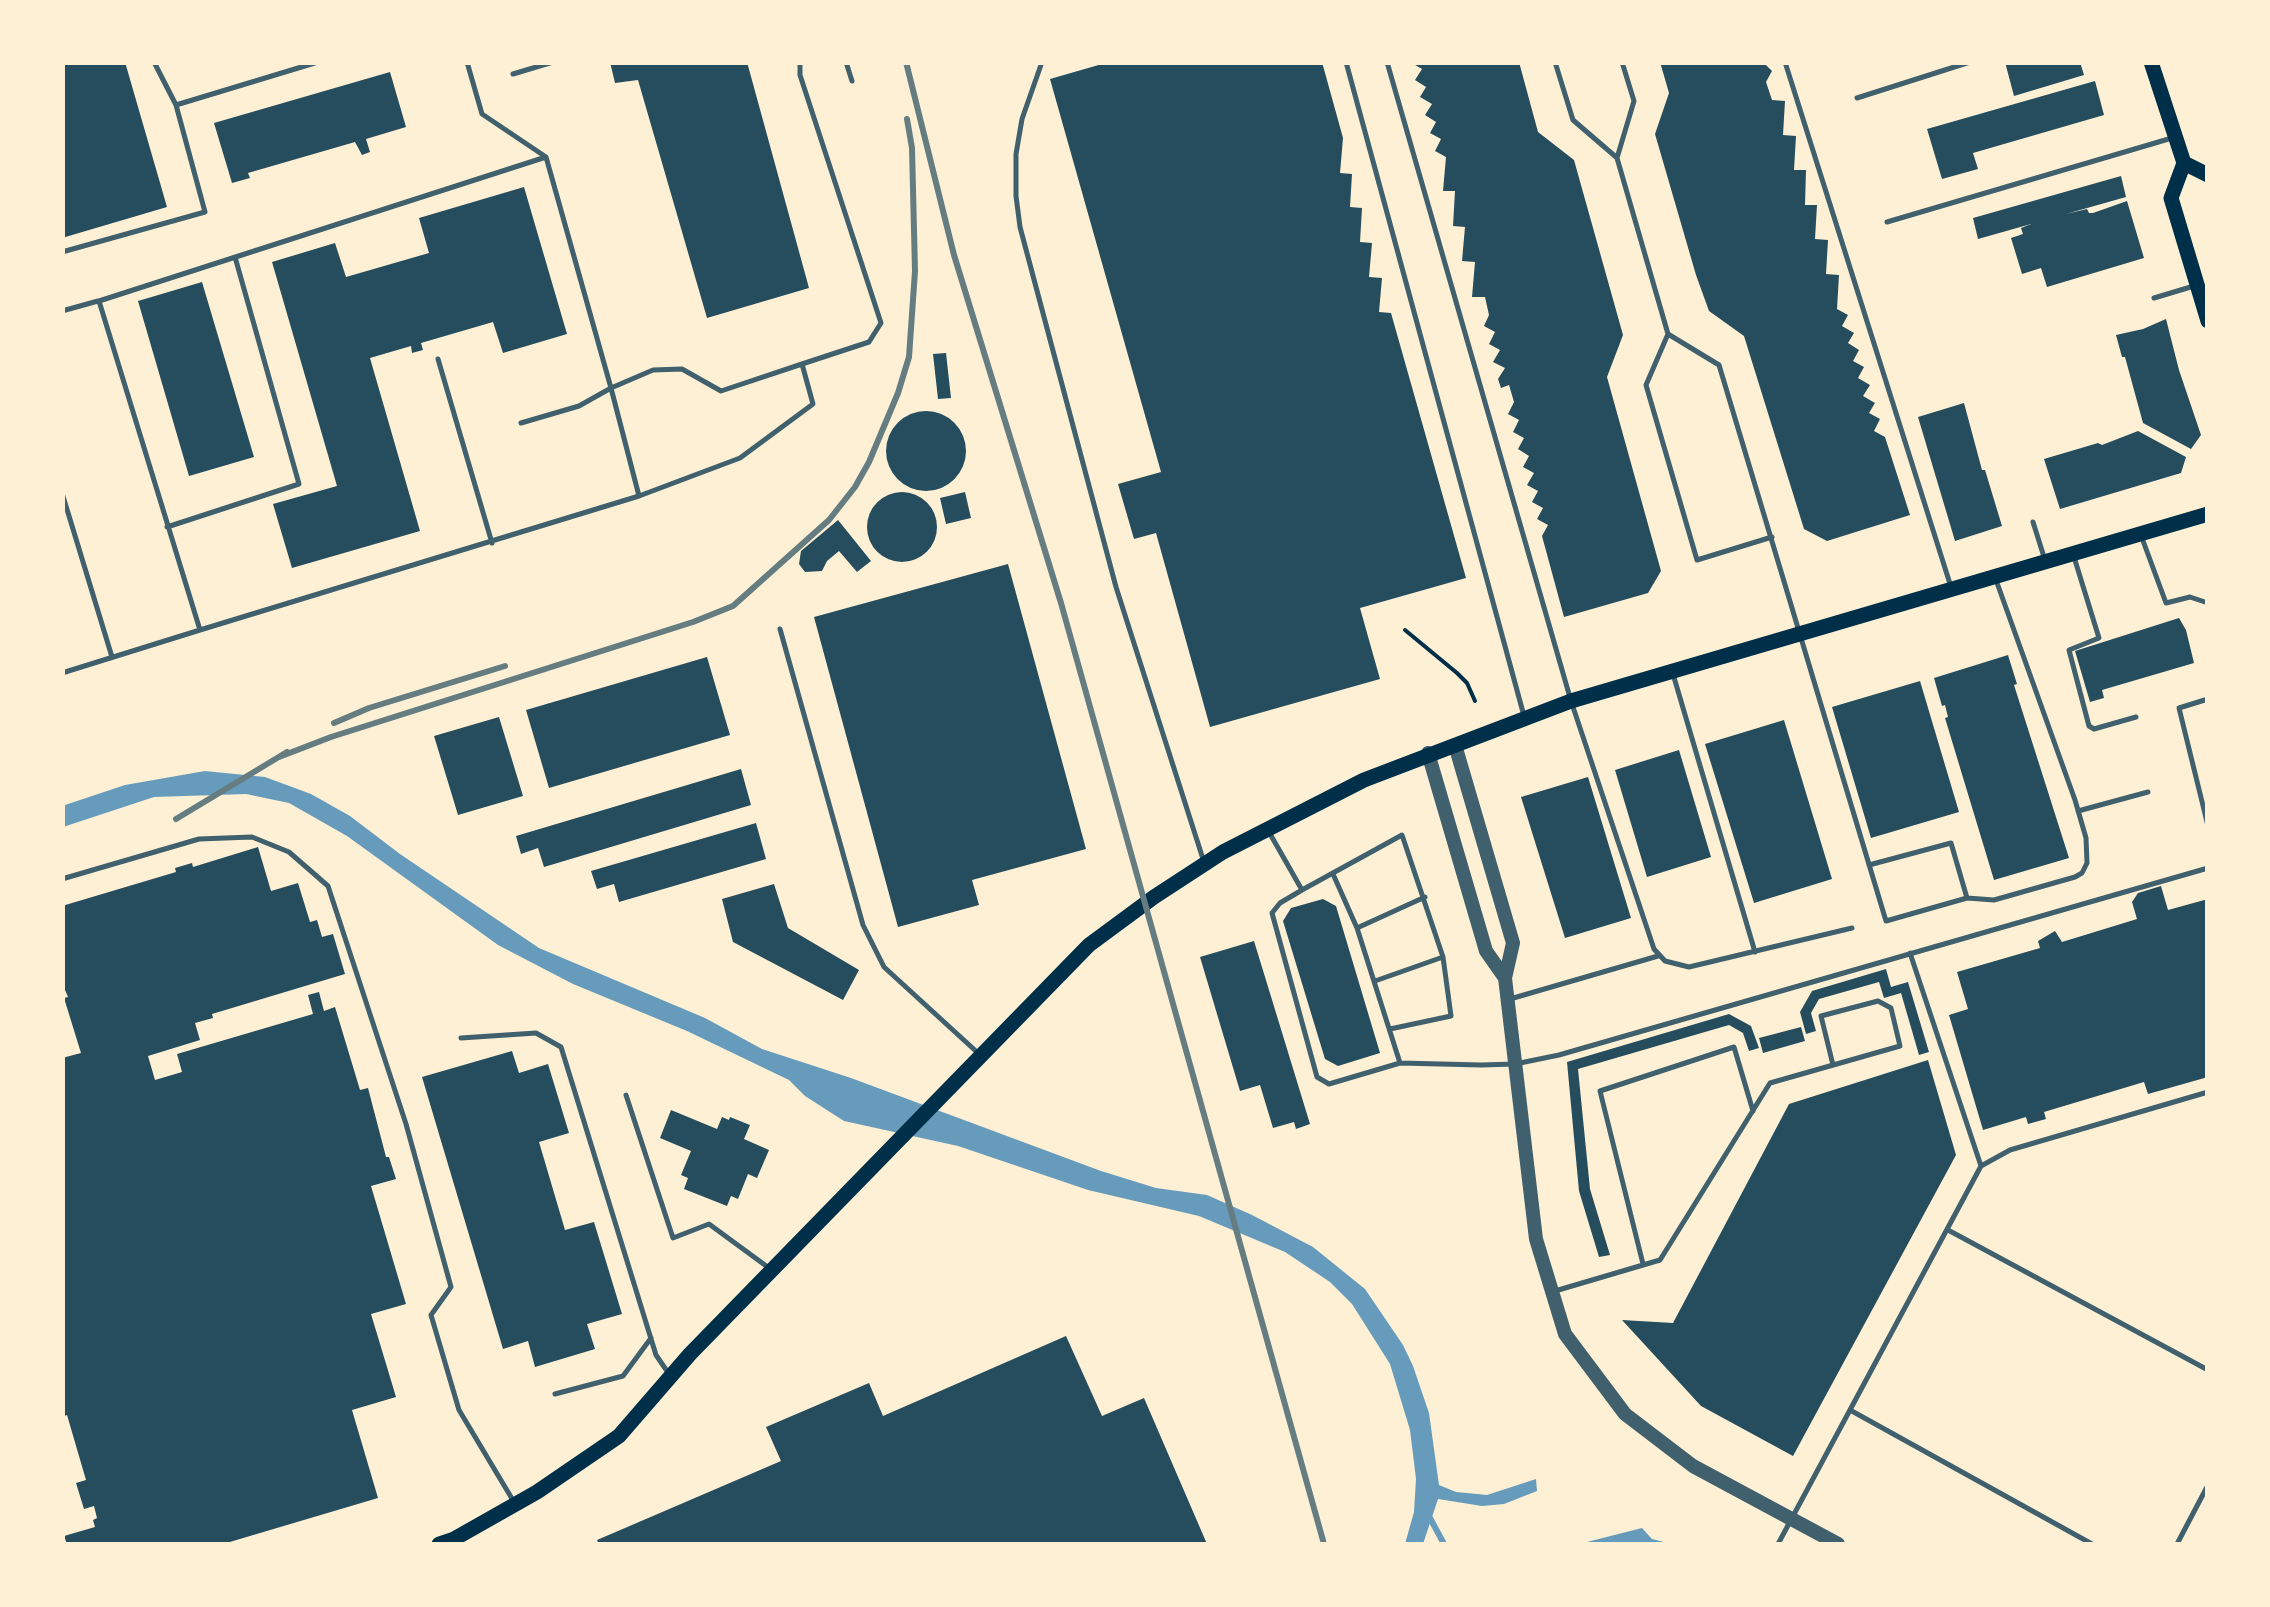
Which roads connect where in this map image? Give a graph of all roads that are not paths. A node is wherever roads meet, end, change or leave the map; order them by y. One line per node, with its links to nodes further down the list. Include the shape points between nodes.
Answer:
1 (154, 62): 18 (lane)
2 (318, 62): 18 (lane)
3 (467, 62): 20 (lane, via 482,114)
4 (553, 62): 15 (lane)
5 (800, 62): 34 (lane, via 881,323 869,342)
6 (846, 62): 16 (lane)
7 (1042, 62): 68 (lane, via 1016,154 1020,227 1116,588)
8 (1346, 62): 59 (lane)
9 (1388, 62): 57 (lane)
10 (1556, 62): 21 (lane, via 1573,120)
11 (1622, 62): 21 (lane, via 1634,101)
12 (1785, 62): 48 (lane)
13 (1970, 62): 17 (lane)
14 (2151, 62): 19 (main road)
15 (512, 74)
16 (852, 81)
17 (1858, 98)
18 (176, 106): 25 (lane, via 204,212)
19 (2175, 137): 22 (main road); 24 (lane)
20 (546, 156): 26 (lane); 35 (lane)
21 (1617, 158): 32 (lane)
22 (2184, 162): 23 (main road); 27 (main road, via 2171,198)
23 (2208, 175)
24 (1887, 222)
25 (62, 252)
26 (235, 257): 29 (lane); 41 (lane, via 299,484)
27 (2197, 285): 28 (lane); 31 (main road)
28 (2154, 298)
29 (99, 301): 30 (lane); 41 (lane)
30 (62, 311)
31 (2208, 321)
32 (1668, 334): 43 (lane, via 1718,364); 43 (lane, via 1646,386 1697,560)
33 (438, 359): 44 (lane)
34 (802, 364): 35 (lane, via 720,391 682,370 653,370); 38 (lane, via 813,404 740,458)
35 (611, 388): 36 (lane); 38 (lane)
36 (521, 423)
37 (62, 493): 53 (lane)
38 (639, 496): 44 (lane)
39 (2208, 514): 42 (main road)
40 (2033, 522): 46 (lane)
41 (167, 527): 51 (lane)
42 (2140, 534): 45 (main road); 49 (lane, via 2166,603 2190,597)
43 (1772, 537): 52 (lane)
44 (492, 543): 51 (lane)
45 (2074, 554): 46 (main road); 58 (lane, via 2099,638 2069,650 2089,726)
46 (2046, 562): 47 (main road)
47 (1995, 577): 48 (main road); 65 (lane)
48 (1952, 590): 52 (main road)
49 (2208, 604)
50 (780, 628): 87 (lane, via 863,925 884,968)
51 (200, 630): 53 (lane)
52 (1802, 634): 54 (main road); 69 (lane)
53 (112, 658): 55 (lane)
54 (1672, 672): 57 (main road); 78 (lane)
55 (62, 673)
56 (2208, 699): 63 (lane, via 2179,708)
57 (1571, 701): 59 (main road); 80 (lane)
58 (2136, 717)
59 (1524, 719): 60 (main road)
60 (1455, 745): 61 (main road); 82 (street, via 1513,943)
61 (1428, 754): 67 (main road); 82 (street, via 1486,951)
62 (2208, 774): 63 (lane)
63 (2196, 778): 66 (lane)
64 (2148, 792): 65 (lane)
65 (2078, 811): 75 (lane, via 2087,852 2082,873 1994,900)
66 (2208, 826)
67 (1268, 830): 68 (main road); 73 (lane)
68 (1205, 864): 87 (main road, via 1089,945)
69 (1869, 865): 75 (lane, via 1951,843); 75 (lane, via 1886,921)
70 (2208, 868): 79 (lane)
71 (1334, 874): 73 (lane); 74 (lane, via 1402,835); 76 (lane)
72 (62, 878): 105 (lane, via 199,839 252,837 289,852 328,886 451,1287 431,1315 453,1391)
73 (1302, 890): 88 (lane, via 1272,912 1317,1077 1329,1084)
74 (1426, 897): 76 (lane); 81 (lane)
75 (1967, 898)
76 (1357, 928): 83 (lane)
77 (1852, 928): 78 (lane)
78 (1755, 952): 80 (lane, via 1689,967)
79 (1910, 953): 89 (lane); 94 (lane)
80 (1660, 955): 84 (lane)
81 (1444, 958): 83 (lane); 85 (lane, via 1451,1016)
82 (1505, 978): 84 (street)
83 (1374, 981): 85 (lane)
84 (1508, 1000): 89 (street)
85 (1390, 1029): 88 (lane)
86 (461, 1038): 99 (lane, via 536,1032 562,1047)
87 (980, 1055): 97 (main road)
88 (1400, 1063): 89 (lane)
89 (1516, 1064): 98 (street, via 1536,1239)
90 (1833, 1065): 90 (lane, via 1900,1046 1891,1008 1878,1001 1821,1016); 93 (lane, via 1770,1083)
91 (2208, 1092): 94 (lane, via 2010,1150)
92 (626, 1095): 97 (lane, via 673,1238 709,1224)
93 (1753, 1110): 96 (lane, via 1660,1260); 96 (lane, via 1734,1047 1600,1091)
94 (1981, 1166): 95 (lane)
95 (1948, 1230): 100 (lane); 103 (lane)
96 (1644, 1264): 98 (lane)
97 (772, 1270): 101 (main road)
98 (1552, 1292): 106 (street, via 1565,1334 1625,1414 1693,1466)
99 (651, 1338): 101 (lane); 102 (lane, via 623,1376)
100 (2208, 1370)
101 (670, 1377): 105 (main road, via 620,1436)
102 (555, 1394)
103 (1850, 1410): 106 (lane); 110 (lane)
104 (2208, 1485): 111 (lane)
105 (515, 1504): 107 (main road)
106 (1791, 1520): 108 (lane); 109 (street)
107 (439, 1544)
108 (1778, 1544)
109 (1838, 1544)
110 (2092, 1544)
111 (2177, 1544)

